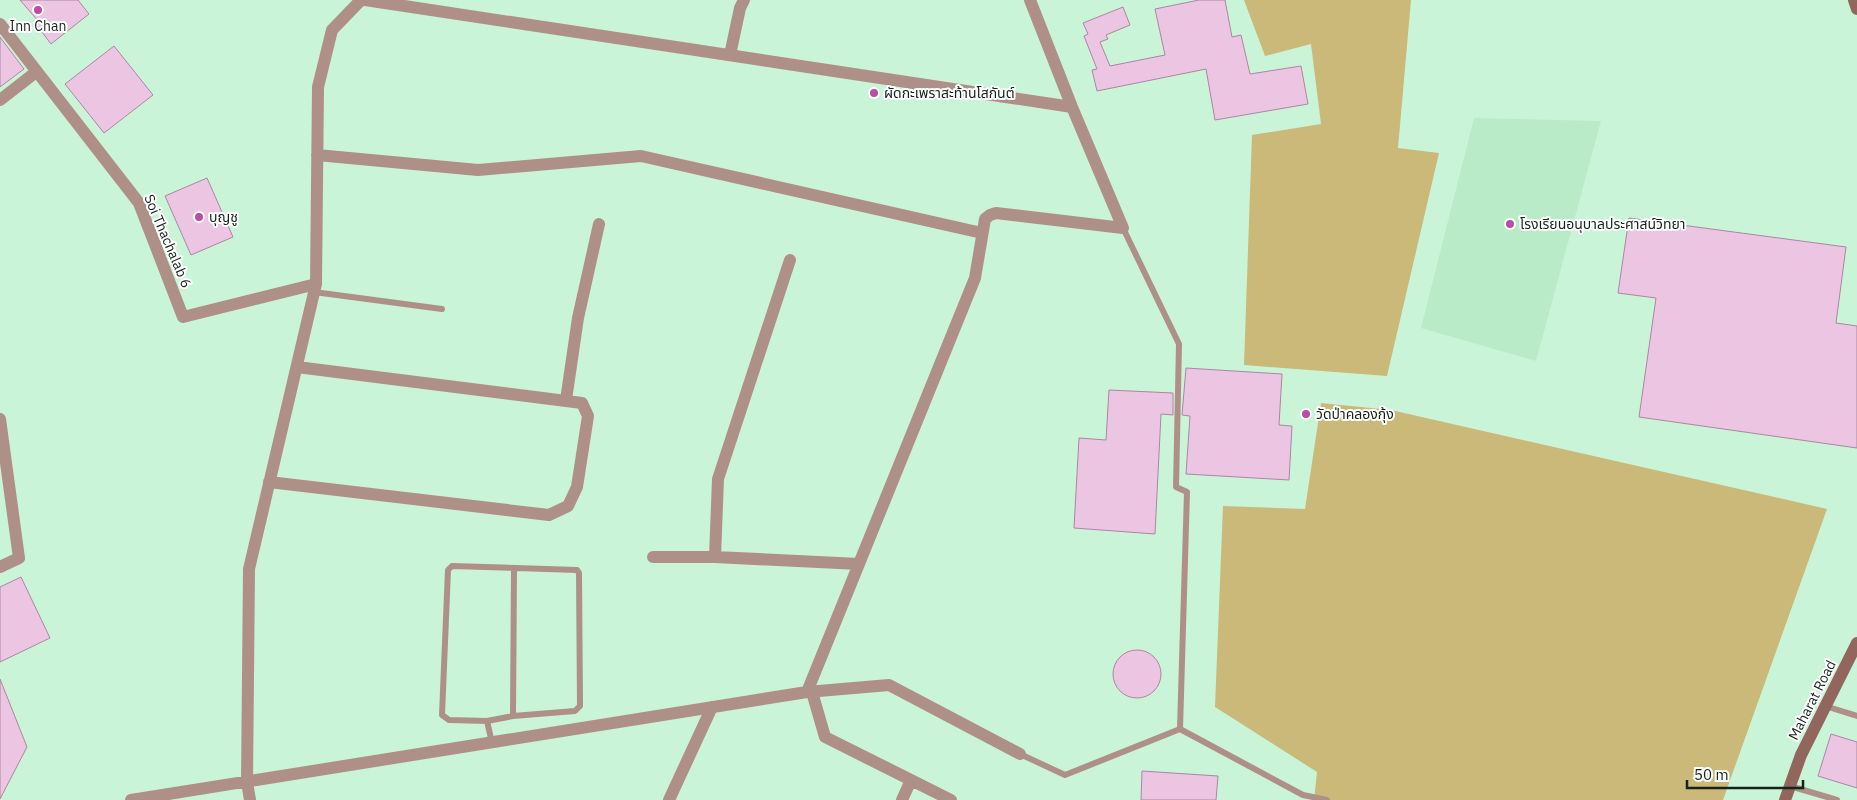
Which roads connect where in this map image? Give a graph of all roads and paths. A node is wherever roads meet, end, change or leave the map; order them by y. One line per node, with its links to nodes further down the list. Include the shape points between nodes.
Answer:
1 (363, 0): 7 (street); 11 (street, via 332,30 318,86)
2 (744, 0): 7 (street)
3 (1030, 0): 10 (street)
4 (1854, 0): 5 (street)
5 (1857, 9)
6 (0, 24): 8 (street, Soi Thachalab 6)
7 (730, 55): 10 (street)
8 (36, 72): 9 (street); 16 (street, Soi Thachalab 6, via 139,203 183,317)
9 (0, 100)
10 (1072, 107): 13 (street)
11 (317, 155): 14 (street, via 478,170 641,156); 16 (street)
12 (599, 224): 19 (street, via 578,318)
13 (1123, 228): 14 (street, via 996,213 985,219); 34 (lane, via 1179,344 1176,487 1187,492)
14 (982, 233): 24 (street, via 974,278)
15 (790, 260): 23 (street, via 718,479)
16 (315, 288): 17 (lane); 18 (street)
17 (442, 309)
18 (296, 367): 19 (street); 21 (street)
19 (566, 400): 21 (street, via 582,403 588,416 577,488 568,506 549,515)
20 (0, 419): 25 (street, via 19,558)
21 (269, 482): 38 (street, via 249,569)
22 (653, 557): 23 (street)
23 (715, 557): 24 (street)
24 (859, 564): 28 (street)
25 (0, 567)
26 (514, 568): 31 (lane); 31 (lane, via 579,571 580,701 576,711); 33 (lane, via 452,566 448,570 442,715 449,720)
27 (1857, 643): 29 (street, Maharat Road)
28 (810, 692): 30 (street); 36 (street, via 889,685); 37 (street, via 825,738)
29 (1826, 706): 32 (lane); 39 (street, Maharat Road, via 1801,755)
30 (712, 707): 35 (street); 42 (street)
31 (513, 716): 33 (lane)
32 (1857, 716)
33 (487, 721): 35 (lane)
34 (1180, 728): 36 (lane, via 1065,775); 45 (lane, via 1303,795)
35 (492, 743): 38 (street)
36 (1020, 754)
37 (911, 780): 43 (street); 44 (street)
38 (246, 782): 40 (street); 41 (street)
39 (1790, 786): 46 (street, Maharat Road); 47 (lane)
40 (131, 800)
41 (250, 800)
42 (669, 800)
43 (902, 800)
44 (951, 800)
45 (1327, 800)
46 (1785, 800)
47 (1837, 800)

